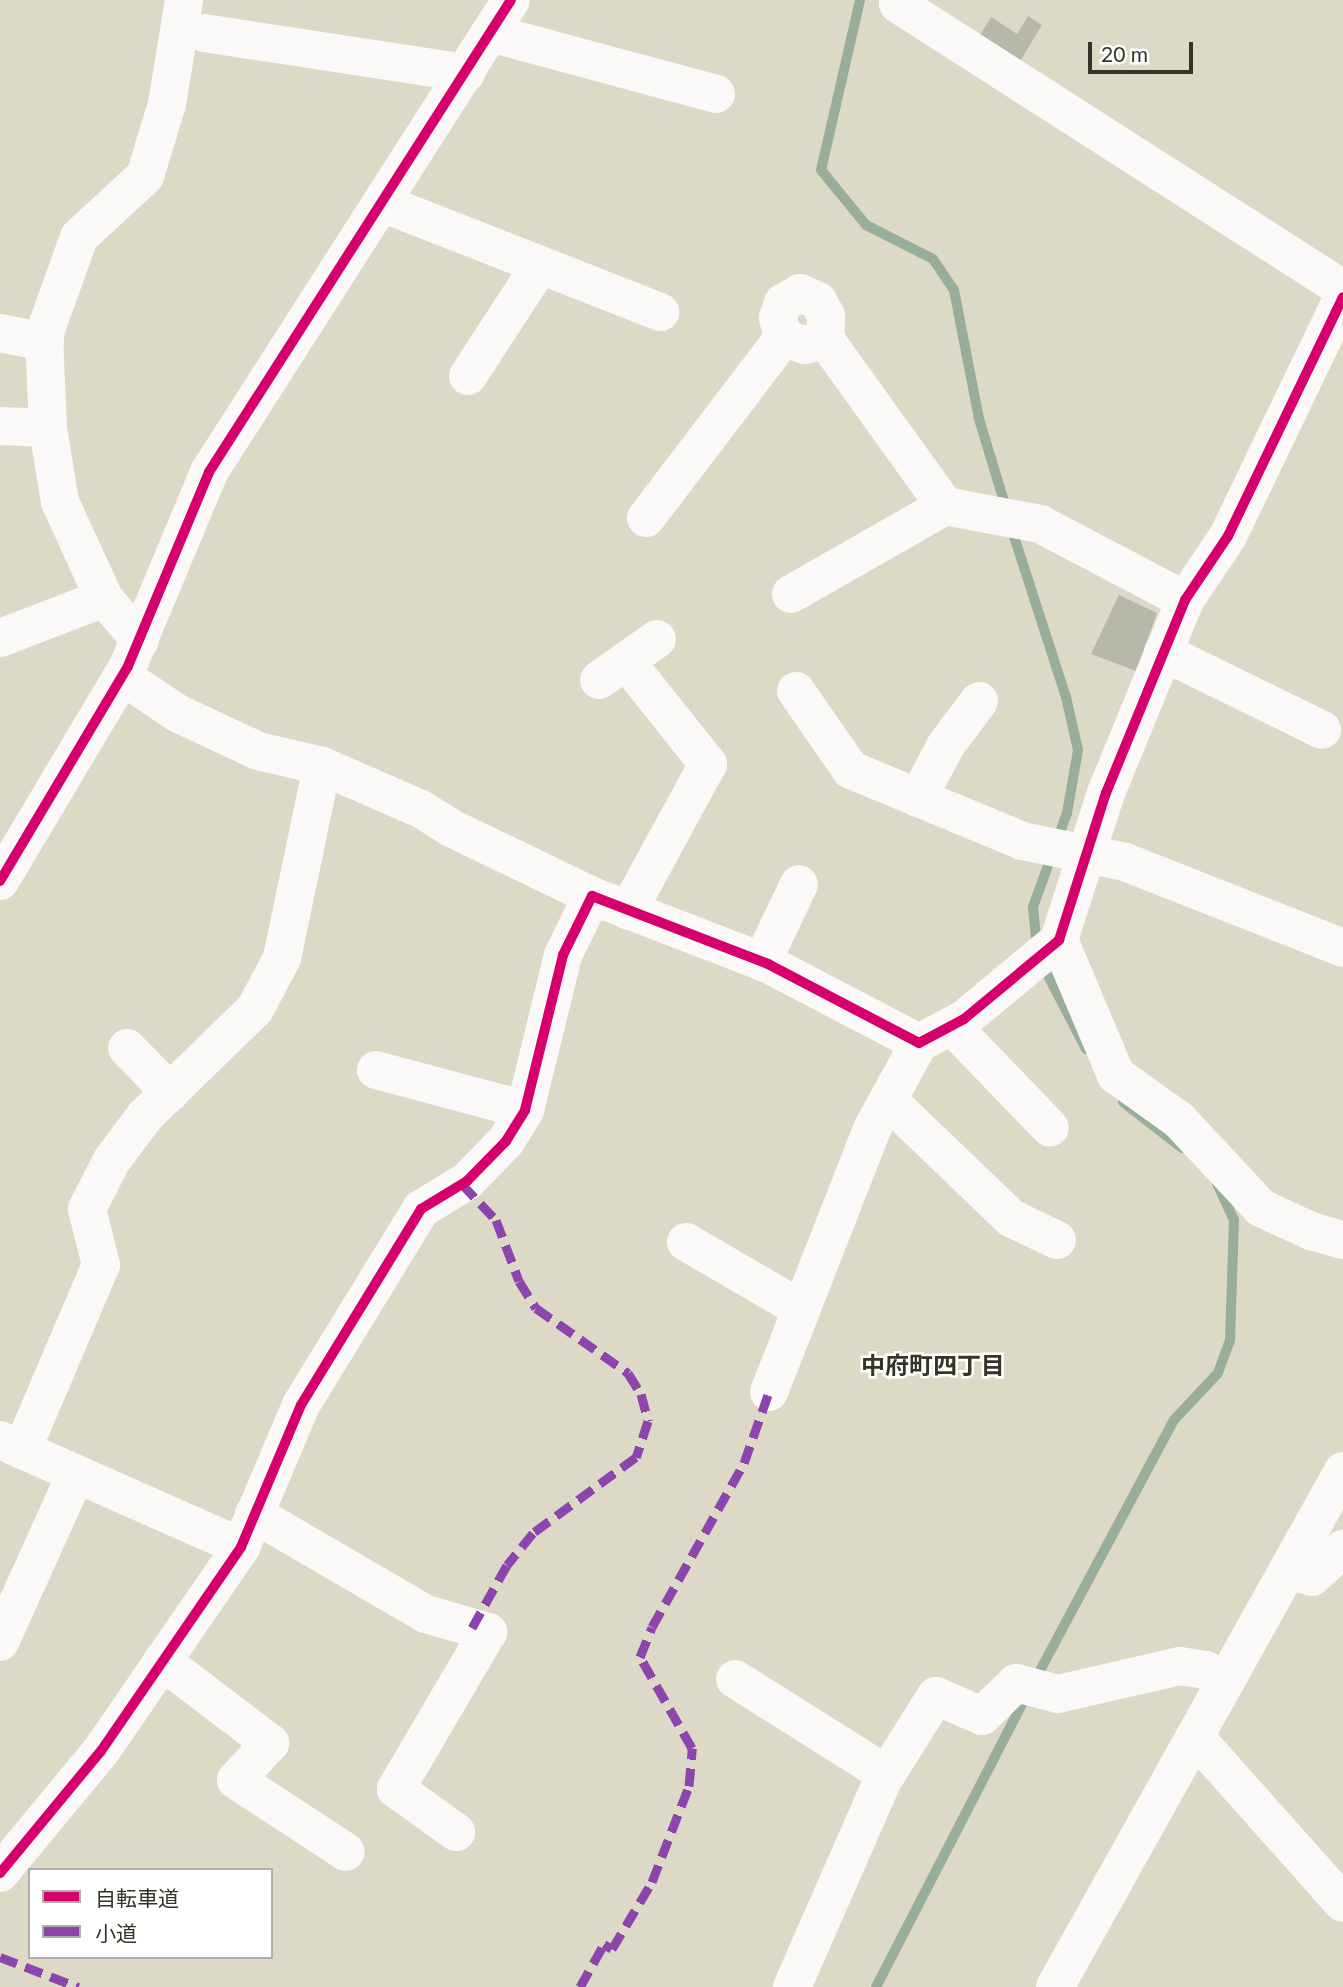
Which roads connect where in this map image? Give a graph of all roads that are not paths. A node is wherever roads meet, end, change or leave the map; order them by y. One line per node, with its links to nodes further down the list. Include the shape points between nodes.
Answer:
1 (184, 0): 14 (street, via 167,104 145,176 79,237)
2 (511, 0): 5 (street)
3 (901, 0): 10 (street, via 898,5)
4 (204, 33): 6 (street)
5 (490, 33): 6 (street); 7 (street)
6 (466, 73): 8 (street)
7 (716, 94)
8 (382, 203): 9 (street); 25 (street, via 209,472)
9 (540, 265): 12 (street); 15 (street)
10 (1343, 289)
11 (1343, 298): 22 (street, via 1228,536)
12 (660, 312)
13 (0, 333): 14 (street)
14 (45, 342): 17 (street)
15 (468, 376)
16 (0, 426): 17 (street)
17 (48, 428): 21 (street, via 60,502)
18 (945, 506): 19 (street, via 825,339 805,345 783,338); 20 (street); 22 (street, via 1033,523)
19 (646, 518)
20 (791, 594)
21 (104, 598): 23 (street); 25 (street)
22 (1185, 600): 26 (street)
23 (0, 638)
24 (657, 639): 37 (street, via 613,671 708,764)
25 (140, 640): 27 (street)
26 (1163, 652): 30 (street); 33 (street)
27 (122, 676): 31 (street, via 177,713 258,751); 34 (street)
28 (796, 691): 32 (street, via 851,770)
29 (979, 701): 32 (street, via 946,745)
30 (1322, 730)
31 (322, 766): 36 (street, via 421,809); 45 (street, via 282,958 256,1009)
32 (918, 798): 33 (street)
33 (1070, 851): 38 (street, via 1125,862); 39 (street)
34 (0, 881)
35 (799, 884): 40 (street)
36 (592, 896): 37 (street); 47 (street, via 563,955)
37 (628, 911): 40 (street)
38 (1343, 948)
39 (1047, 950): 41 (street); 50 (street, via 1116,1075 1179,1120 1261,1208)
40 (762, 962): 42 (street)
41 (953, 1026): 42 (street); 48 (street)
42 (919, 1043): 46 (street)
43 (127, 1048): 45 (street)
44 (376, 1070): 47 (street)
45 (170, 1092): 54 (street, via 112,1160 87,1209 101,1265)
46 (888, 1100): 49 (street, via 1012,1218); 52 (street)
47 (525, 1110): 57 (street, via 506,1142 467,1181 421,1209 301,1405)
48 (1050, 1128)
49 (1056, 1240)
50 (1343, 1240)
51 (686, 1242): 52 (street)
52 (801, 1309): 53 (street)
53 (769, 1392)
54 (11, 1445): 56 (street)
55 (1343, 1471): 59 (street)
56 (76, 1474): 57 (street); 60 (street)
57 (247, 1530): 61 (street); 66 (street, via 426,1614 488,1632 396,1788)
58 (1343, 1549): 59 (street, via 1312,1577)
59 (1288, 1570): 63 (street)
60 (0, 1642)
61 (162, 1661): 67 (street, via 270,1743 236,1780); 68 (street, via 101,1751)
62 (734, 1679): 65 (street)
63 (1225, 1683): 64 (street); 65 (street, via 1206,1670 1180,1666 1058,1694 1028,1687 982,1716 936,1696)
64 (1195, 1737): 69 (street); 71 (street)
65 (886, 1774): 70 (street)
66 (456, 1832)
67 (346, 1852)
68 (0, 1873)
69 (1343, 1903)
70 (792, 1987)
71 (1055, 1987)

